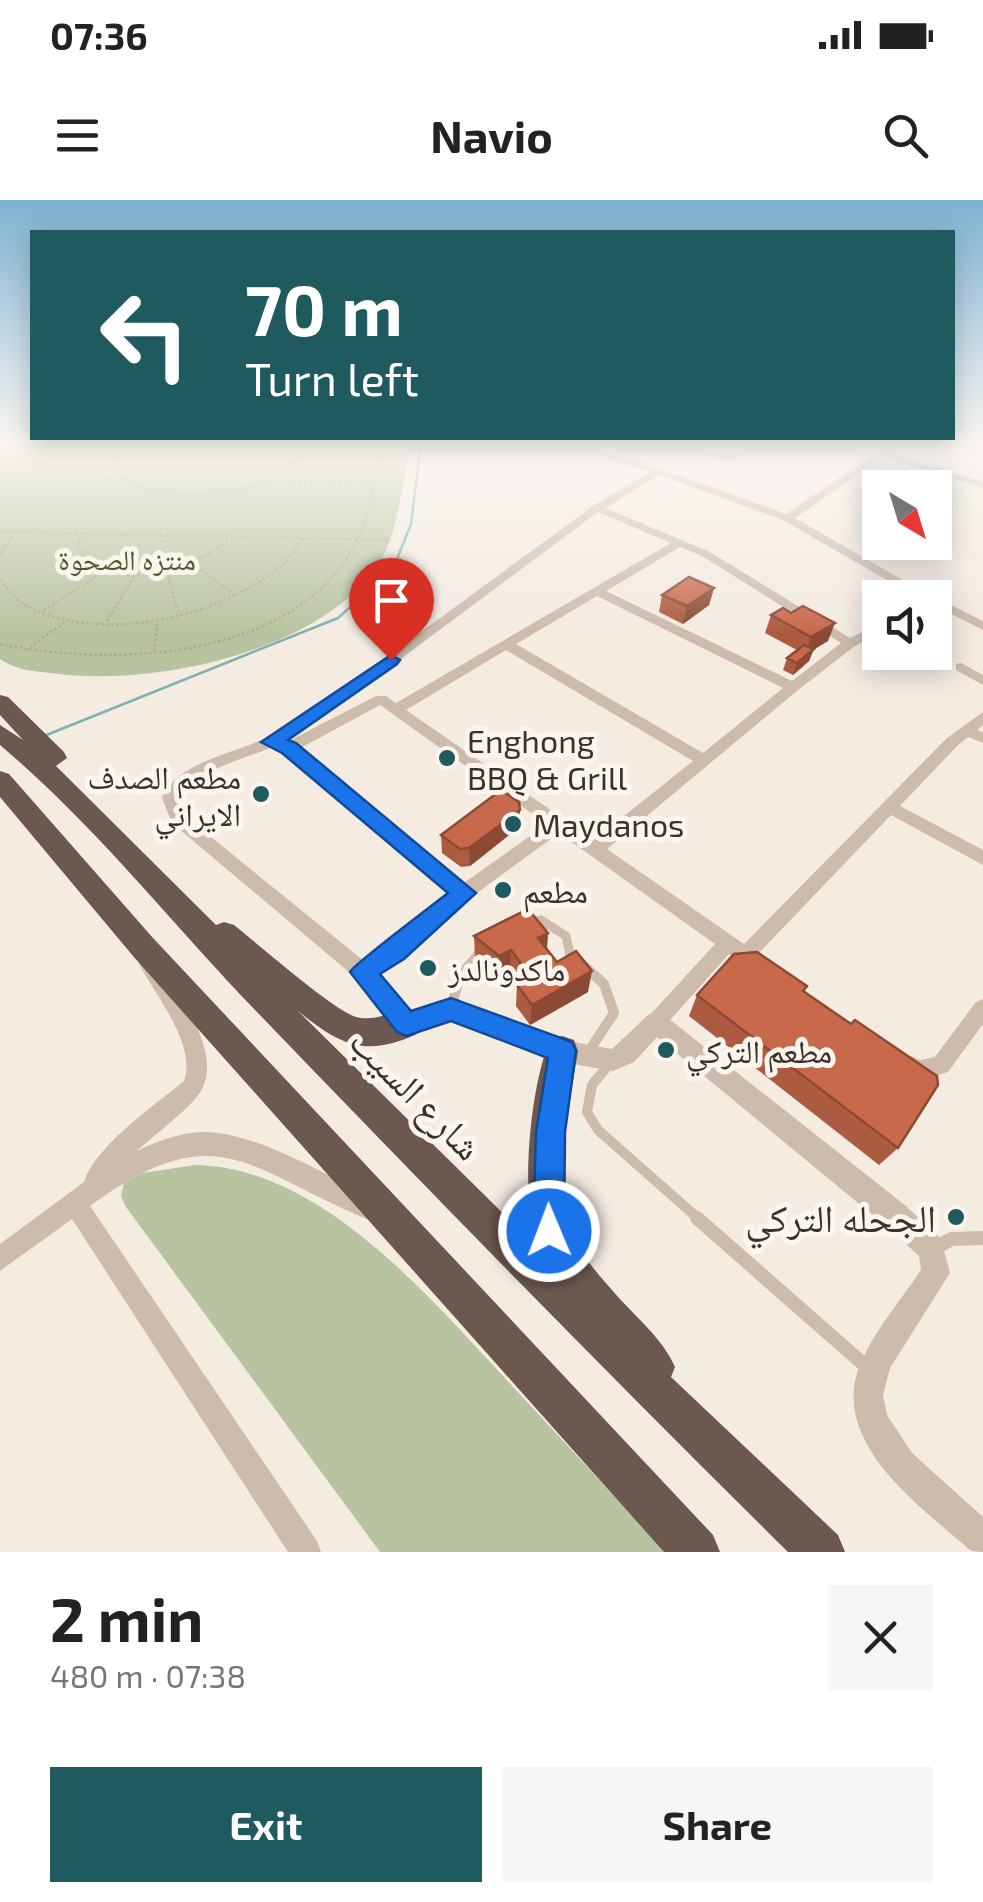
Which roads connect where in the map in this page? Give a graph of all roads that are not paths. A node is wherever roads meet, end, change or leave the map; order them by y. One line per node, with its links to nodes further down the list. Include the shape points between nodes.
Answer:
1 (600, 506): 4 (street)
2 (754, 506): 5 (street)
3 (805, 506): 5 (street)
4 (597, 508): 6 (street); 22 (street)
5 (787, 518): 7 (street)
6 (679, 543): 8 (street); 12 (street, via 732,568)
7 (896, 580)
8 (598, 592): 13 (street); 16 (street)
9 (952, 610): 10 (street)
10 (983, 626)
11 (862, 637): 12 (street)
12 (850, 643): 16 (street)
13 (506, 644): 18 (street); 23 (street)
14 (961, 667): 15 (street)
15 (983, 681)
16 (793, 688): 23 (street)
17 (0, 702): 28 (highway, via 102,806)
18 (396, 709): 22 (street, via 381,699); 27 (street)
19 (983, 717): 21 (street)
20 (0, 733): 28 (highway, شارع السيب)
21 (975, 734): 26 (street)
22 (280, 745): 33 (street); 38 (street, via 190,776 175,786 171,807)
23 (703, 760): 30 (street)
24 (0, 780): 29 (highway)
25 (0, 802): 29 (highway)
26 (890, 808): 31 (street); 37 (street)
27 (558, 825): 30 (street); 33 (street)
28 (122, 846): 32 (highway, شارع السيب)
29 (58, 849): 36 (highway)
30 (595, 849): 37 (street)
31 (983, 858)
32 (161, 884): 43 (highway, via 340,1026 362,1035); 52 (highway, شارع السيب, via 262,996)
33 (464, 893): 38 (street)
34 (513, 930): 44 (lane, via 541,920 566,936 570,955 604,984 614,1013)
35 (492, 944): 41 (lane, via 466,963)
36 (143, 947): 46 (street, via 194,1043 199,1067 192,1087 119,1152); 47 (highway)
37 (735, 950): 39 (street); 42 (street)
38 (363, 972): 43 (street)
39 (780, 979)
40 (983, 1008): 45 (street, via 941,1065 921,1070)
41 (451, 1009): 43 (street); 44 (street)
42 (656, 1022): 44 (street, via 626,1054); 49 (street)
43 (406, 1024)
44 (587, 1055): 51 (lane, via 587,1112 598,1130); 52 (highway, via 550,1132 549,1231 580,1282)
45 (892, 1056)
46 (76, 1204): 47 (street, via 146,1156 204,1143 269,1162); 50 (street); 54 (street)
47 (397, 1221): 55 (highway)
48 (983, 1238): 49 (lane)
49 (932, 1249): 51 (street, via 936,1273)
50 (0, 1259)
51 (872, 1372): 53 (street, via 866,1406 888,1452)
52 (781, 1511): 56 (highway, شارع السيب)
53 (983, 1539)
54 (306, 1552)
55 (696, 1552)
56 (822, 1552)

